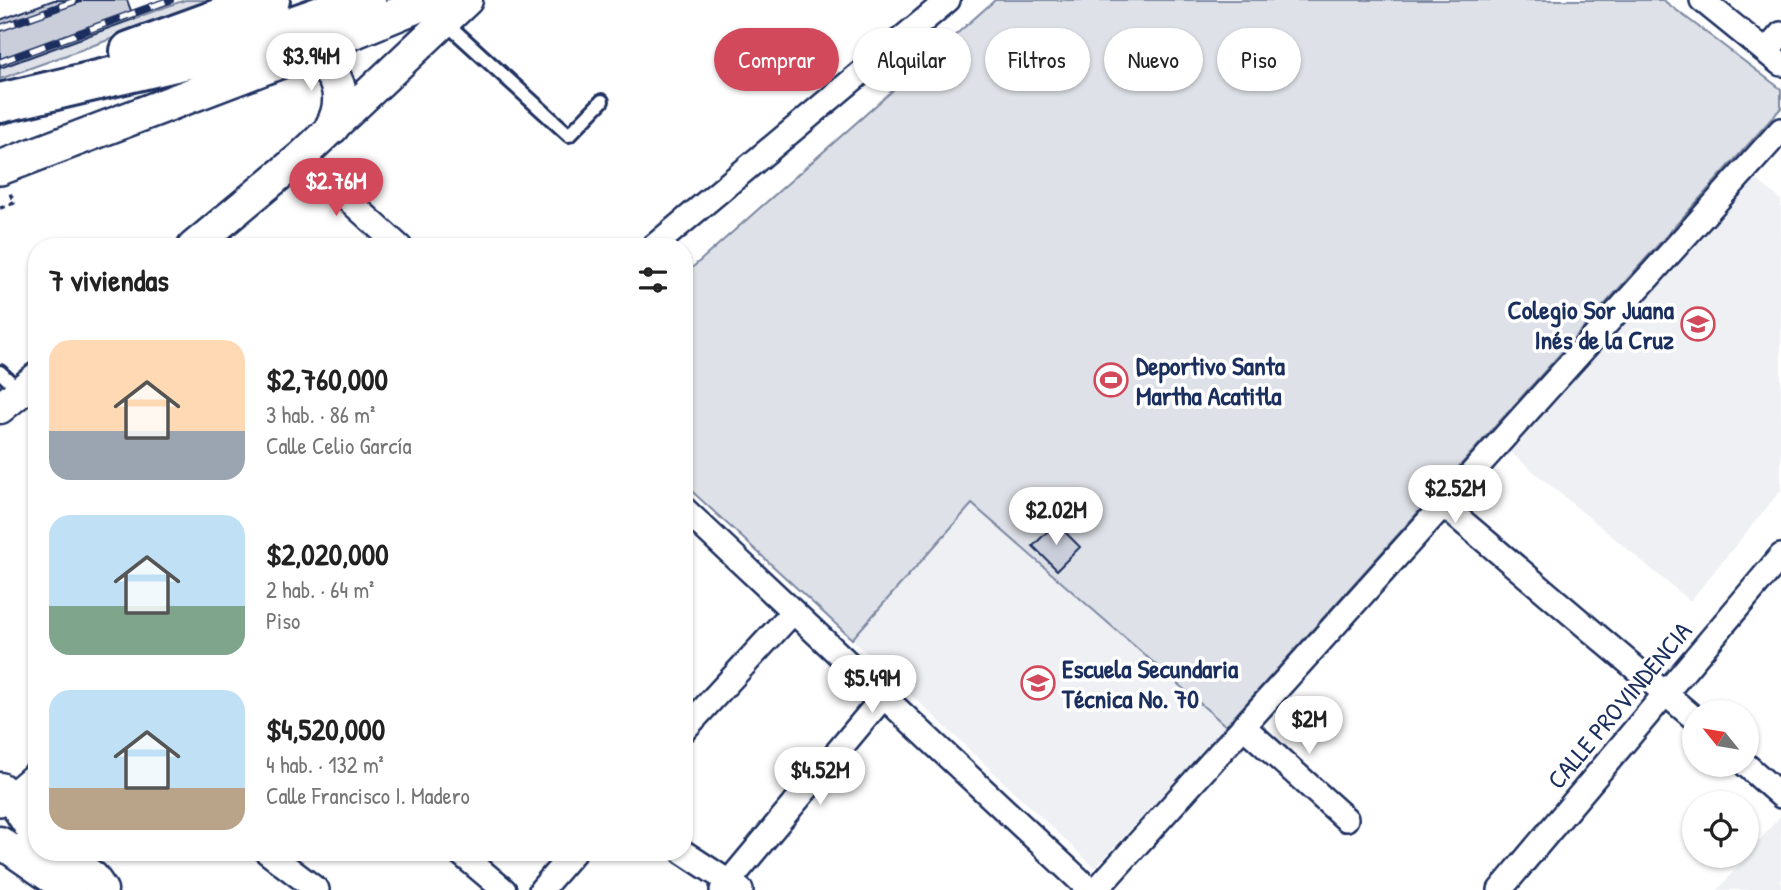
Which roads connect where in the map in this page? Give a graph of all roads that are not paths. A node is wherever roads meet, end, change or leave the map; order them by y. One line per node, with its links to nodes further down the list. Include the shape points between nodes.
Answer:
1 (270, 0): 9 (highway)
2 (366, 0): 9 (highway, via 222,51)
3 (467, 0): 6 (street)
4 (948, 0): 17 (street)
5 (1702, 0): 7 (street)
6 (438, 11): 8 (main road); 10 (lane, via 569,135); 11 (street)
7 (1776, 50)
8 (297, 55): 11 (main road, via 324,66 337,82 340,105); 14 (main road)
9 (0, 101)
10 (602, 101)
11 (332, 127): 13 (street)
12 (1781, 130): 18 (street)
13 (301, 157): 15 (street); 16 (street)
14 (0, 168)
15 (204, 238)
16 (390, 238)
17 (664, 238)
18 (1443, 505): 22 (street); 26 (street)
19 (693, 518): 21 (street)
20 (1781, 556): 22 (street, CALLE PROVINDENCIA)
21 (793, 612): 23 (street); 25 (street)
22 (1665, 693): 24 (street); 47 (street, CALLE PROVINDENCIA)
23 (884, 696): 39 (street); 45 (street)
24 (1682, 708)
25 (693, 720)
26 (1243, 726): 31 (street); 46 (street)
27 (1759, 777): 29 (street)
28 (28, 780): 30 (street)
29 (1781, 796)
30 (2, 805): 32 (street)
31 (1346, 819)
32 (23, 842)
33 (693, 859): 39 (street)
34 (41, 861): 40 (street)
35 (71, 861): 41 (street)
36 (279, 861): 42 (street)
37 (470, 861): 43 (street)
38 (566, 861): 44 (street)
39 (731, 887)
40 (69, 890)
41 (102, 890)
42 (317, 890)
43 (504, 890)
44 (541, 890)
45 (1090, 890)
46 (1096, 890)
47 (1500, 890)

